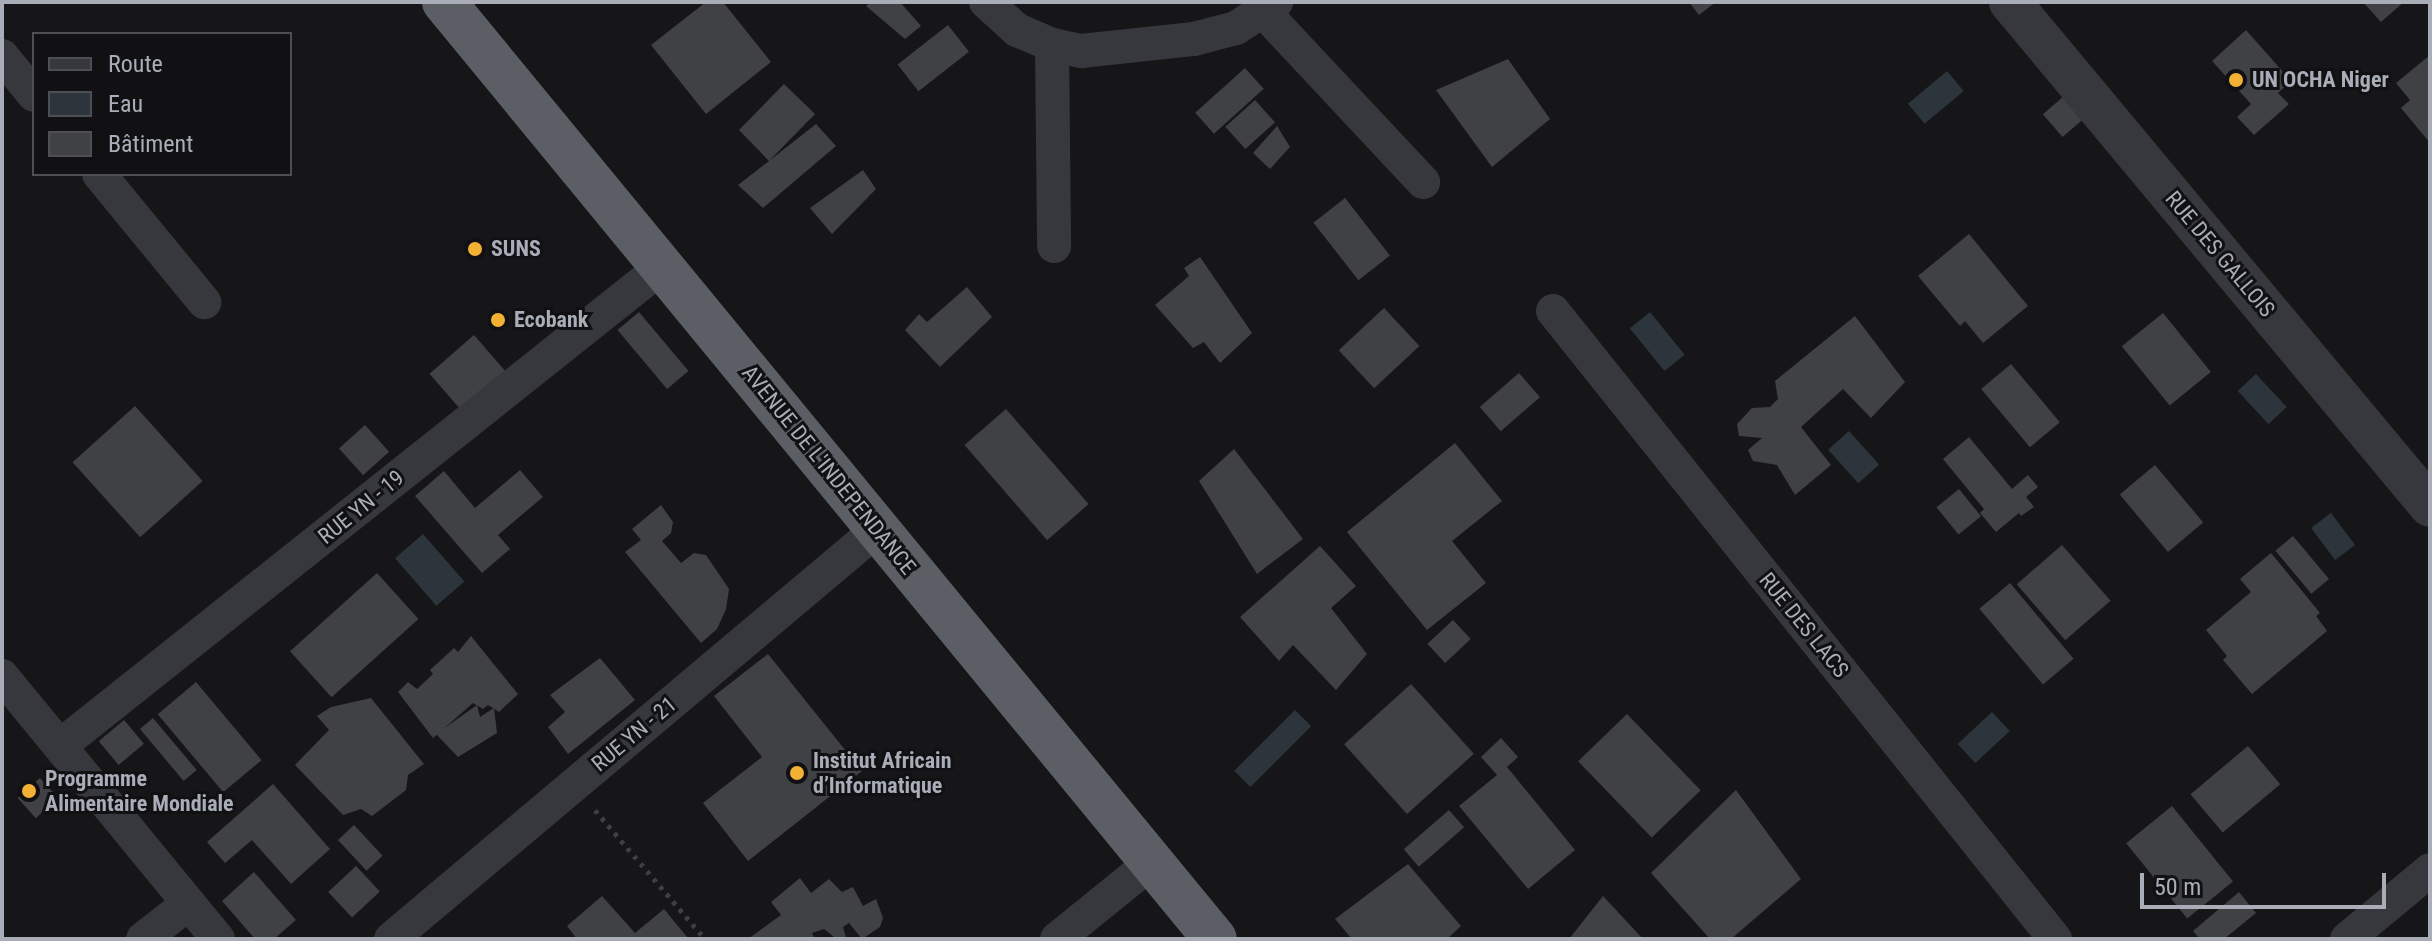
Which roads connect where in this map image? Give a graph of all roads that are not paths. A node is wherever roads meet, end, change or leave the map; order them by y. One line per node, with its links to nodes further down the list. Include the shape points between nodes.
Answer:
1 (444, 2): 11 (highway, AVENUE DE L'INDEPENDANCE)
2 (986, 2): 5 (street, via 1017,30)
3 (2010, 2): 14 (street, RUE DES GALLOIS)
4 (1270, 7): 5 (street, via 1236,28 1194,39 1081,51); 9 (street)
5 (1052, 45): 10 (street)
6 (2, 56): 7 (street)
7 (32, 93)
8 (101, 176): 12 (street)
9 (1423, 182)
10 (1054, 246)
11 (662, 267): 15 (highway, AVENUE DE L'INDEPENDANCE); 17 (street, RUE YN - 19)
12 (204, 302)
13 (1553, 311): 26 (street, RUE DES LACS)
14 (2430, 506)
15 (878, 529): 18 (highway, AVENUE DE L'INDEPENDANCE); 24 (street, RUE YN - 21)
16 (2, 676): 17 (street)
17 (60, 746): 20 (street)
18 (1152, 862): 21 (street); 25 (highway, AVENUE DE L'INDEPENDANCE)
19 (2430, 870): 27 (street)
20 (189, 903): 22 (street); 23 (street)
21 (1071, 935)
22 (143, 939)
23 (218, 939)
24 (391, 939)
25 (1215, 939)
26 (2055, 939)
27 (2347, 939)

